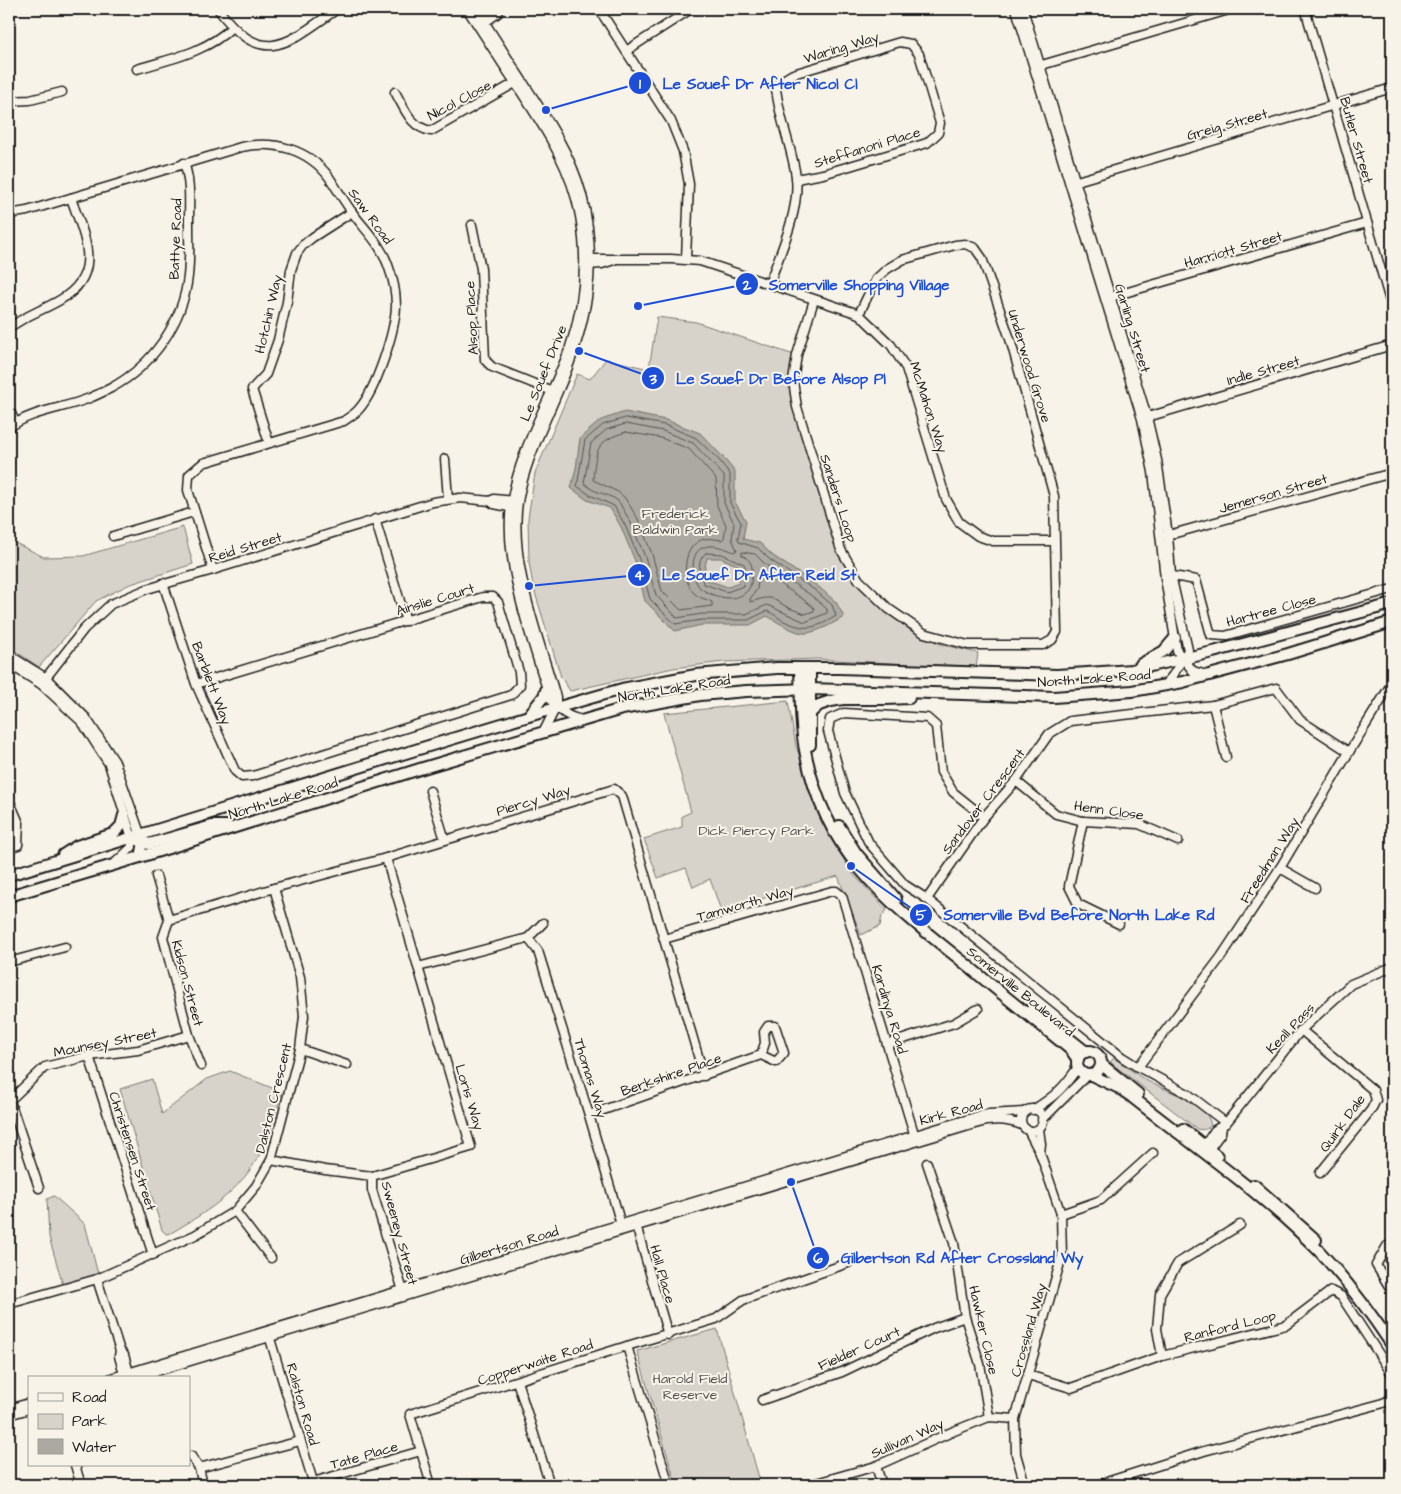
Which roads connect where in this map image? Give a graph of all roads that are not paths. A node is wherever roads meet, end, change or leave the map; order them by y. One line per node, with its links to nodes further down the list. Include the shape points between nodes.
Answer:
1 (218, 9): 13 (street)
2 (337, 9): 13 (street, via 297,37 270,46 255,43)
3 (467, 9): 12 (street, Le Souef Drive)
4 (492, 9): 12 (street)
5 (500, 9): 12 (street, via 498,13)
6 (599, 9): 15 (street)
7 (691, 9): 15 (street)
8 (1016, 9): 16 (street, Garling Street)
9 (1023, 9): 16 (street, Garling Street)
10 (1232, 9): 16 (street)
11 (1305, 9): 23 (street, Butler Street)
12 (479, 18): 18 (street, Le Souef Drive)
13 (232, 27): 17 (street, via 194,52)
14 (911, 44): 25 (street, Waring Way, via 900,42 793,74 776,88); 25 (street, Steffanoni Place, via 920,54 940,123 938,133 927,143)
15 (626, 51): 32 (street, via 671,121 683,151 689,184)
16 (1037, 66): 26 (street, Garling Street)
17 (137, 69)
18 (518, 81): 21 (street, Nicol Close, via 431,131 415,125); 33 (street, Le Souef Drive, via 570,178)
19 (1392, 88): 23 (street, Greig Street)
20 (62, 92): 22 (street, via 30,100)
21 (395, 92)
22 (9, 101)
23 (1334, 106): 26 (street, Greig Street); 30 (street, Butler Street)
24 (184, 163): 27 (street, Saw Road); 28 (street, Saw Road, via 256,144 284,147 315,163 328,176); 44 (street, Battye Road, via 189,186 188,278 179,314 165,339 149,360 112,387)
25 (796, 180): 34 (street, Waring Way, via 793,214)
26 (1072, 182): 35 (street, Garling Street)
27 (71, 198): 29 (street, Saw Road); 39 (street, via 88,245 84,275 61,300)
28 (352, 212): 45 (street, Hotchin Way, via 303,245 291,270 278,340 266,374 252,390); 45 (street, Saw Road, via 379,244 395,290 394,321 379,370 359,410 344,421)
29 (9, 214)
30 (1367, 223): 35 (street, Harriott Street); 37 (street, Butler Street)
31 (472, 226): 41 (street, Alsop Place, via 481,269 485,360 492,367)
32 (686, 259): 33 (street, McMahon Way); 34 (street, McMahon Way)
33 (588, 262): 41 (street, Le Souef Drive, via 574,333)
34 (770, 284): 36 (street, McMahon Way)
35 (1108, 298): 43 (street, Garling Street)
36 (814, 300): 38 (street, McMahon Way); 63 (street, Sanders Loop, via 797,355 793,381 796,407 841,550 859,580 889,608 924,633 968,645 1043,645)
37 (1392, 308)
38 (858, 314): 54 (street, McMahon Way, via 891,345 906,368 946,500 959,522 978,536 993,541); 54 (street, Underwood Grove, via 876,279 887,268 902,260 955,245 975,248 982,258 1010,339 1047,469 1054,496)
39 (9, 328)
40 (1392, 345): 43 (street, Indle Street)
41 (554, 392): 49 (street, Le Souef Drive, via 529,441)
42 (9, 409): 44 (street)
43 (1144, 418): 53 (street, Garling Street)
44 (12, 425)
45 (269, 443): 50 (street, Saw Road, via 203,464 189,475 188,490)
46 (444, 459): 48 (street)
47 (1392, 473): 53 (street, Jemerson Street)
48 (448, 499): 49 (street, Reid Street); 51 (street, Reid Street)
49 (515, 504): 74 (street, Le Souef Drive, via 511,543 515,577); 78 (street, Le Souef Drive, via 522,578 556,697)
50 (194, 512): 52 (street); 55 (street, Saw Road)
51 (375, 519): 55 (street, Reid Street); 60 (street)
52 (113, 536)
53 (1164, 536): 56 (street, Garling Street)
54 (1054, 541): 63 (street, Underwood Grove, via 1057,632)
55 (213, 570): 57 (street, Reid Street)
56 (1168, 575): 58 (street, Hartree Close, via 1196,580 1211,635 1225,636); 62 (street, Garling Street); 65 (street, Garling Street, via 1186,636 1188,650)
57 (163, 583): 70 (street, Reid Street, via 111,604 84,628); 72 (street, Barblett Way)
58 (1392, 589)
59 (1392, 604): 65 (main road, North Lake Road)
60 (406, 621): 72 (street, Ainslie Court); 85 (street, Ainslie Court, via 483,597 493,598 498,602 520,685 511,695)
61 (1392, 622): 69 (main road, North Lake Road)
62 (1175, 638): 65 (street, Garling Street); 68 (main road, via 1164,651)
63 (1052, 640)
64 (9, 655): 70 (street)
65 (1182, 660): 68 (main road, North Lake Road); 69 (street, via 1193,671); 73 (street, Garling Street)
66 (9, 664): 70 (street)
67 (805, 668): 68 (main road, North Lake Road, via 1056,676); 75 (main road, Somerville Boulevard); 78 (main road, North Lake Road, via 686,677 622,689)
68 (1132, 670)
69 (1209, 675): 73 (main road, North Lake Road)
70 (43, 681): 89 (street, via 82,722 109,764); 93 (street, via 86,718 115,762)
71 (1392, 683): 83 (street, Freedman Way)
72 (196, 684): 85 (street, Barblett Way, via 235,771 242,777)
73 (1164, 686): 76 (main road, North Lake Road, via 1054,697)
74 (547, 688): 78 (street, Le Souef Drive); 80 (main road)
75 (805, 689): 76 (main road, North Lake Road); 79 (main road, Somerville Boulevard); 81 (main road, North Lake Road, via 700,695 622,709); 126 (main road, Somerville Boulevard, via 803,741 806,757 832,830 847,853 871,883 911,920 1071,1050)
76 (930, 693): 79 (main road, via 905,698 831,701 819,705)
77 (1213, 705): 83 (street, Sandover Crescent, via 1276,688 1300,720); 84 (street); 86 (street, Sandover Crescent, via 1070,722 1049,734)
78 (556, 707): 80 (main road, North Lake Road); 81 (street, via 570,718); 82 (street)
79 (809, 714): 123 (main road, Somerville Boulevard, via 810,744 823,794 856,853 907,909)
80 (528, 715): 93 (main road, North Lake Road)
81 (585, 721): 82 (main road, North Lake Road)
82 (543, 733): 92 (main road, North Lake Road)
83 (1349, 752): 101 (street, Freedman Way)
84 (1226, 757)
85 (253, 776)
86 (1016, 781): 90 (street, Sandover Crescent); 91 (street, Henn Close, via 1056,814)
87 (430, 791): 94 (street)
88 (9, 800): 96 (street, via 19,823 18,845)
89 (124, 815): 93 (street); 99 (main road, via 121,826 113,834 77,846)
90 (984, 817): 108 (street, Sandover Crescent); 108 (street, via 954,792 941,772 936,726 927,718 844,713 830,719 828,731 845,793 869,843 904,885)
91 (1083, 821): 95 (street, Henn Close, via 1139,824); 111 (street, via 1069,886 1078,904)
92 (238, 826): 93 (main road, via 212,826 149,844); 97 (main road, North Lake Road)
93 (138, 839): 97 (street); 99 (main road, North Lake Road); 100 (street)
94 (445, 840): 98 (street, Piercy Way); 113 (street, Piercy Way, via 614,789 622,796)
95 (1178, 841)
96 (9, 848)
97 (140, 857): 100 (main road, North Lake Road)
98 (386, 858): 104 (street, Piercy Way); 116 (street, Loris Way)
99 (49, 863): 102 (main road, North Lake Road)
100 (113, 865): 107 (main road, North Lake Road)
101 (1280, 868): 105 (street); 130 (street, Freedman Way, via 1221,957)
102 (9, 875)
103 (156, 876): 109 (street, Kidson Street)
104 (274, 888): 109 (street, Piercy Way); 122 (street, Dalston Crescent, via 300,977 304,1016)
105 (1315, 888)
106 (832, 891): 113 (street, Tamworth Way); 121 (street, Kardinya Road, via 842,896)
107 (9, 896)
108 (927, 899): 130 (street)
109 (169, 920): 120 (street, Kidson Street, via 163,937)
110 (543, 923): 112 (street)
111 (1120, 924)
112 (528, 938): 116 (street); 136 (street, Thomas Way, via 538,951)
113 (664, 939): 132 (street, Piercy Way)
114 (65, 948): 115 (street)
115 (9, 962)
116 (418, 967): 148 (street, Loris Way, via 471,1146)
117 (1392, 967): 119 (street, Keall Pass, via 1351,984)
118 (978, 1009): 121 (street, via 954,1023)
119 (1301, 1030): 138 (street, Keall Pass); 147 (street, Quirk Dale, via 1373,1090 1376,1100)
120 (189, 1035): 125 (street, Mounsey Street, via 138,1050); 129 (street, Kidson Street)
121 (888, 1044): 141 (street, Kardinya Road)
122 (300, 1049): 128 (street); 145 (street, Dalston Crescent)
123 (1086, 1052): 126 (main road, via 1080,1056); 127 (main road, via 1096,1054)
124 (761, 1055): 124 (street, Berkshire Place, via 764,1032 768,1026 776,1026 784,1052 776,1062); 132 (street, Berkshire Place)
125 (89, 1056): 133 (street, Mounsey Street, via 45,1067); 156 (street, Christensen Street)
126 (1078, 1064): 131 (main road, via 1083,1073); 134 (street, via 1066,1085)
127 (1101, 1064): 131 (main road, via 1098,1071); 142 (main road)
128 (347, 1065)
129 (201, 1066)
130 (1138, 1067): 138 (street, via 1188,1094)
131 (1089, 1074): 137 (street); 142 (main road, via 1119,1088)
132 (704, 1076): 136 (street, Berkshire Place)
133 (9, 1101): 149 (street)
134 (1033, 1110): 135 (street); 137 (street, via 1041,1114)
135 (1024, 1112): 139 (street, via 1021,1118); 141 (street, Kirk Road, via 989,1114)
136 (589, 1115): 154 (street, Thomas Way)
137 (1042, 1120): 140 (street)
138 (1224, 1124): 142 (street, Keall Pass, via 1215,1130)
139 (1025, 1128): 140 (street); 141 (street, Kirk Road, via 1003,1120 986,1121); 143 (street, Crossland Way)
140 (1039, 1129): 143 (street, Crossland Way)
141 (916, 1138): 152 (street, Gilbertson Road)
142 (1205, 1150): 165 (main road, via 1266,1194 1320,1244 1363,1293); 167 (main road, via 1319,1251 1361,1300)
143 (1040, 1153): 151 (street, Crossland Way)
144 (1153, 1153): 151 (street, via 1101,1200)
145 (271, 1160): 148 (street, Loris Way); 150 (street, Dalston Crescent)
146 (927, 1163): 163 (street, Hawker Close, via 954,1243)
147 (1320, 1173)
148 (372, 1176): 161 (street, Sweeney Street, via 372,1190)
149 (39, 1188)
150 (235, 1212): 156 (street, Dalston Crescent); 157 (street)
151 (1061, 1214): 171 (street, Crossland Way, via 1062,1256)
152 (635, 1222): 154 (street, Gilbertson Road); 166 (street, Hall Place)
153 (1240, 1225): 169 (street, via 1178,1263 1160,1294 1157,1329)
154 (621, 1227): 161 (street, Gilbertson Road)
155 (1387, 1246): 160 (street, via 1376,1265)
156 (153, 1255): 159 (street, Dalston Crescent)
157 (271, 1258)
158 (848, 1263): 166 (street, Copperwaite Road, via 743,1300 716,1319)
159 (97, 1279): 162 (street, Dalston Crescent); 172 (street, via 119,1356)
160 (1392, 1291)
161 (403, 1293): 164 (street, Gilbertson Road)
162 (9, 1304)
163 (965, 1317): 175 (street, Fielder Court, via 934,1328 842,1372); 180 (street, Hawker Close, via 980,1364)
164 (269, 1333): 172 (street, Gilbertson Road); 182 (street, Ralston Road)
165 (1392, 1334)
166 (668, 1335): 168 (street, Copperwaite Road)
167 (1392, 1345)
168 (627, 1346): 173 (street, Copperwaite Road); 193 (street)
169 (1162, 1356): 170 (street, Ranford Loop, via 1286,1325 1331,1291 1341,1296); 171 (street, Ranford Loop, via 1071,1388)
170 (1392, 1374)
171 (1028, 1375): 181 (street, Crossland Way)
172 (129, 1376)
173 (517, 1381): 183 (street, Copperwaite Road, via 410,1414); 192 (street)
174 (1392, 1395): 197 (street, via 1380,1404 1204,1451)
175 (762, 1400)
176 (28, 1403): 177 (street)
177 (9, 1409)
178 (28, 1409): 179 (street)
179 (9, 1415)
180 (989, 1417): 181 (street, Sullivan Way); 186 (street, Sullivan Way)
181 (1015, 1419): 196 (street, Crossland Way, via 1016,1454)
182 (300, 1441): 187 (street); 188 (street, Ralston Road)
183 (421, 1451): 188 (street, Tate Place); 191 (street)
184 (191, 1456): 187 (street)
185 (75, 1466): 189 (street)
186 (876, 1466): 194 (street, Sullivan Way); 195 (street)
187 (199, 1468): 190 (street)
188 (314, 1484)
189 (81, 1485)
190 (203, 1485)
191 (431, 1485)
192 (550, 1485)
193 (669, 1485)
194 (809, 1485)
195 (882, 1485)
196 (1025, 1485)
197 (1097, 1485)

